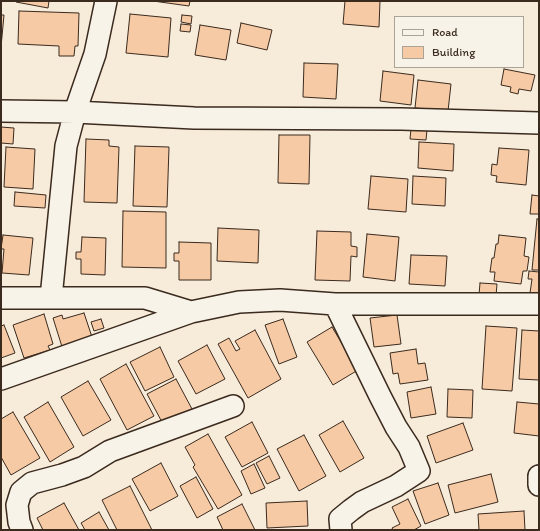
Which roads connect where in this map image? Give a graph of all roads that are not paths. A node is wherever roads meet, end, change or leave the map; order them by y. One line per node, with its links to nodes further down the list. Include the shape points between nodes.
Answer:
1 (106, 1): 3 (street, via 95,54)
2 (1, 111): 3 (street)
3 (76, 112): 4 (street, via 194,118); 6 (street, via 66,146)
4 (539, 123)
5 (1, 298): 6 (street)
6 (51, 298): 9 (street, via 145,298)
7 (335, 304): 8 (street); 9 (street, via 280,300 239,302); 15 (street, via 396,427 409,447 418,471 351,510 340,519)
8 (539, 304)
9 (191, 312): 10 (street)
10 (1, 379)
11 (233, 406): 14 (street, via 110,451 84,467 32,483 21,492 17,505)
12 (539, 476): 13 (street)
13 (539, 485)
14 (22, 530)
15 (341, 530)

